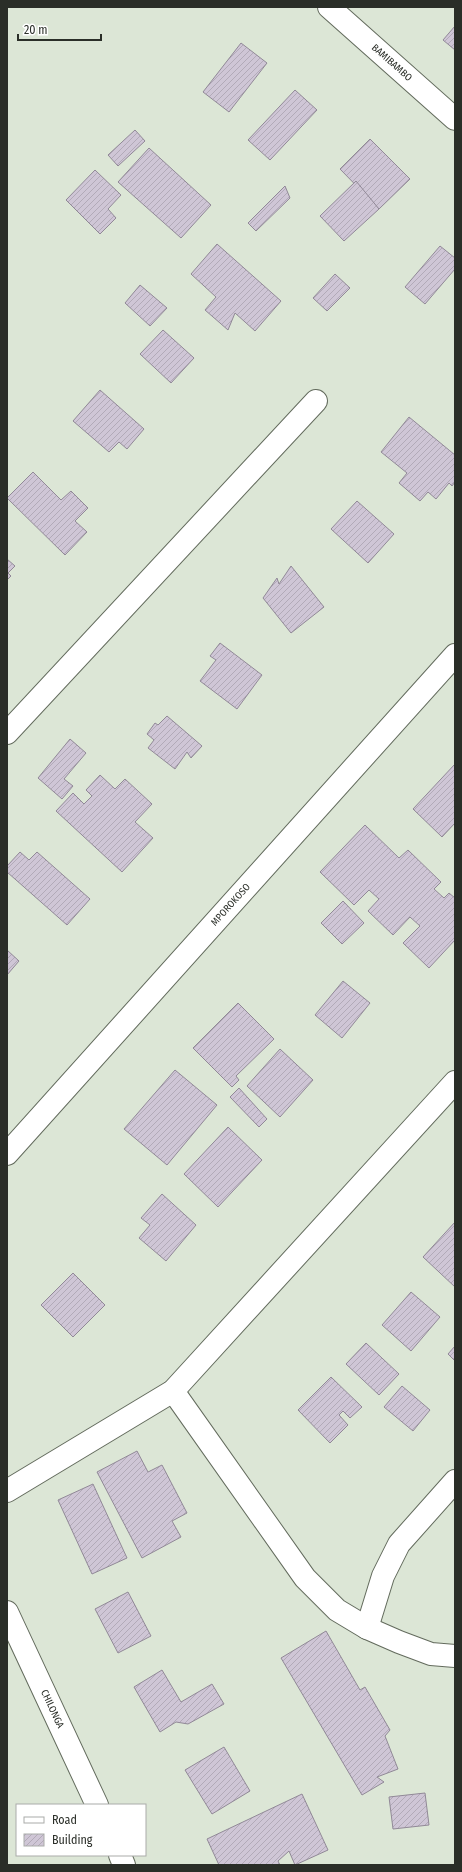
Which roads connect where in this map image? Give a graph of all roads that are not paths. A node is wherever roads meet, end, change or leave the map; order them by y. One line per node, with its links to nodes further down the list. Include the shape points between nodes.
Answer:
1 (329, 7): 2 (street, BAMIBAMBO)
2 (455, 119)
3 (316, 401): 5 (street)
4 (455, 655): 7 (street, MPOROKOSO)
5 (7, 733)
6 (455, 1082): 8 (street)
7 (7, 1154)
8 (173, 1391): 10 (street); 12 (street, via 305,1578 337,1610)
9 (455, 1481): 12 (street, via 399,1544 383,1576)
10 (7, 1491)
11 (7, 1612): 14 (street, CHILONGA)
12 (367, 1628): 13 (street, via 431,1654)
13 (455, 1656)
14 (96, 1804)

